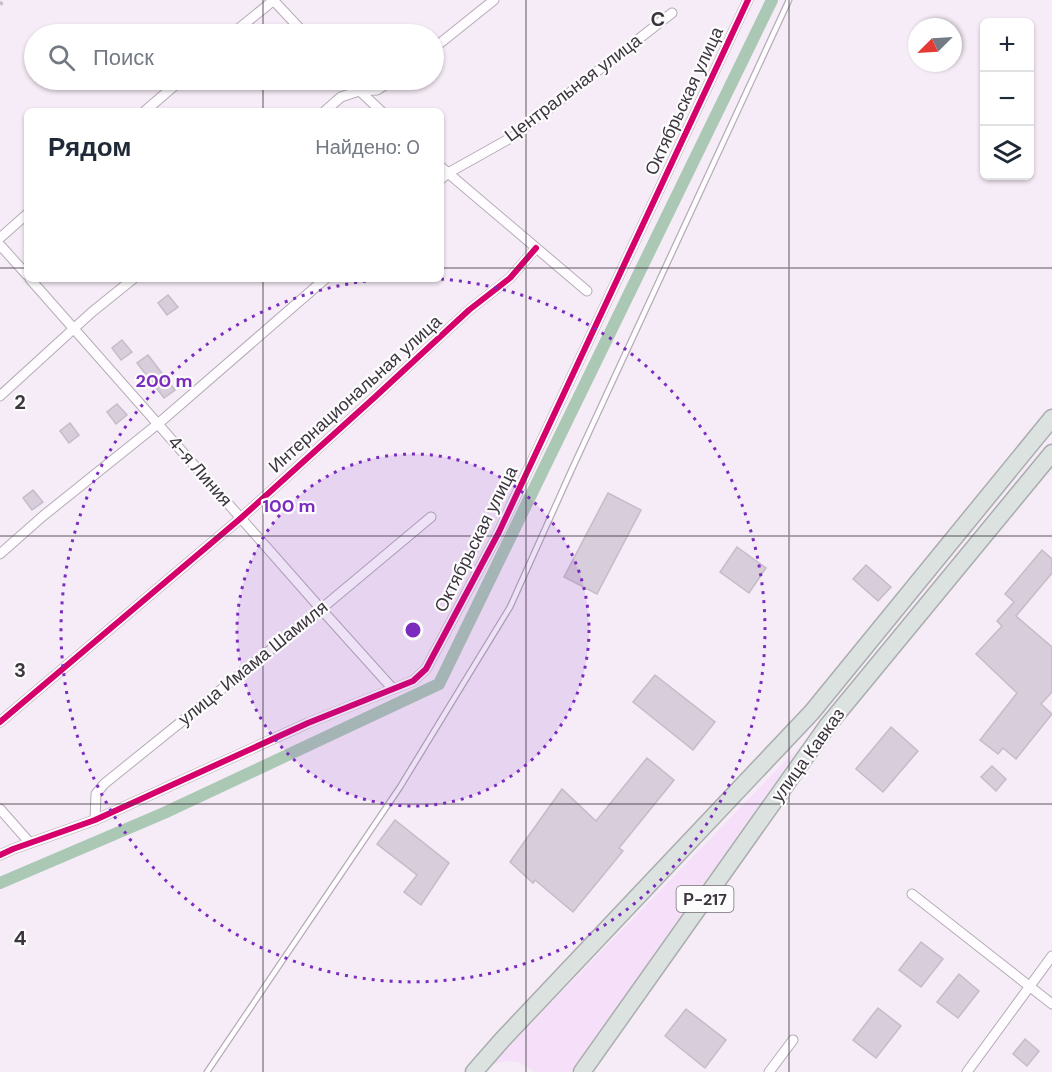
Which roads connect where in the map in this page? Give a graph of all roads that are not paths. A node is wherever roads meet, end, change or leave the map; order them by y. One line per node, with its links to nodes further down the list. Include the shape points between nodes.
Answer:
1 (274, 0): 6 (street); 7 (street)
2 (494, 0): 8 (street)
3 (748, 0): 35 (street, Октябрьская улица, via 499,532 426,669 413,681)
4 (789, 0): 46 (lane, via 510,607 400,787)
5 (672, 13): 15 (street, Центральная улица, via 514,136)
6 (244, 24)
7 (296, 24)
8 (444, 40)
9 (169, 90): 12 (street)
10 (377, 90): 11 (street)
11 (359, 91): 13 (street, via 341,97); 14 (street)
12 (148, 108)
13 (328, 108)
14 (378, 108)
15 (444, 172)
16 (444, 174): 20 (street)
17 (24, 217): 18 (street)
18 (0, 238)
19 (0, 245): 21 (street)
20 (536, 248): 25 (street); 32 (street, Интернациональная улица, via 510,278 469,310)
21 (24, 272)
22 (33, 282): 26 (street, 4-я Линия)
23 (129, 282): 26 (street)
24 (322, 282): 29 (street)
25 (587, 291)
26 (74, 328): 27 (street); 29 (street, 4-я Линия)
27 (0, 396)
28 (1052, 418): 47 (highway, улица Кавказ, via 812,712)
29 (159, 423): 32 (street, 4-я Линия); 33 (street)
30 (1052, 453): 48 (highway, улица Кавказ / Р-217, via 828,725)
31 (431, 517): 34 (street, улица Имама Шамиля)
32 (241, 518): 34 (street, 4-я Линия); 36 (street, Интернациональная улица)
33 (0, 554)
34 (321, 609): 35 (street, 4-я Линия); 38 (street, улица Имама Шамиля, via 104,784 96,794)
35 (393, 689): 38 (street, Октябрьская улица, via 308,723)
36 (0, 722)
37 (0, 810): 39 (street)
38 (95, 820): 39 (street, Октябрьская улица)
39 (30, 843): 40 (street, Октябрьская улица)
40 (0, 855)
41 (912, 894): 43 (street)
42 (1052, 956): 43 (street)
43 (1029, 986): 44 (street); 50 (street)
44 (1052, 1004)
45 (793, 1040): 49 (street)
46 (207, 1072)
47 (474, 1072)
48 (582, 1072)
49 (769, 1072)
50 (967, 1072)

